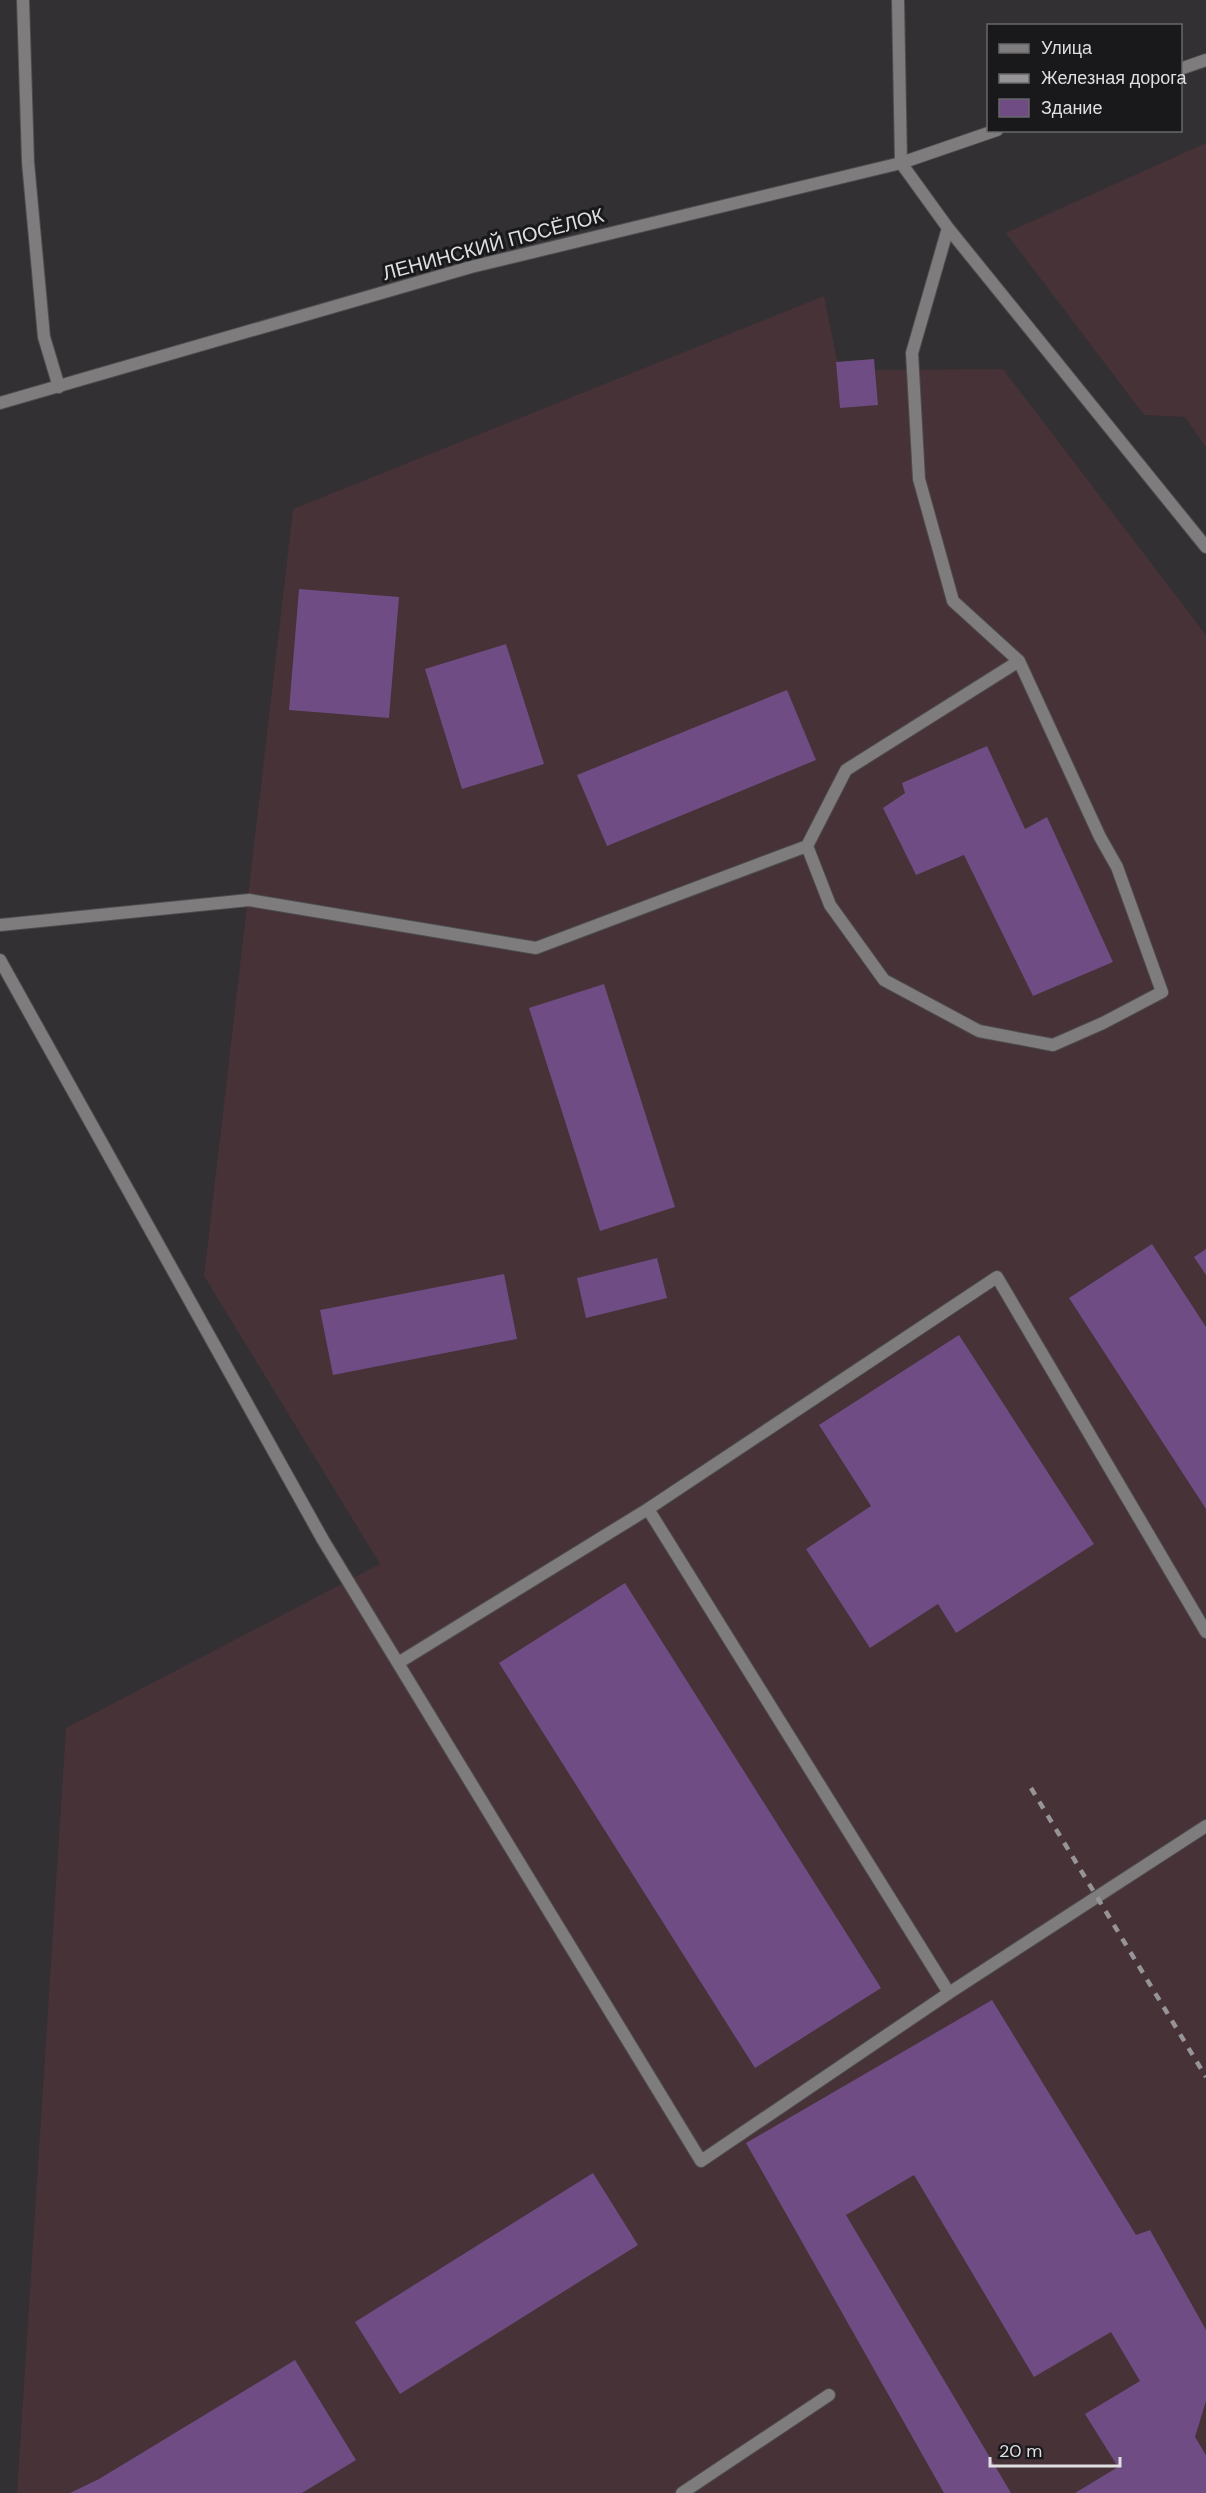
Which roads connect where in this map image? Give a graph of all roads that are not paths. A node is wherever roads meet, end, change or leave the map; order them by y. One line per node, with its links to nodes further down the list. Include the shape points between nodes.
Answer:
1 (22, 0): 8 (street, via 28,162 44,337)
2 (898, 0): 6 (street)
3 (1206, 60): 4 (street)
4 (1182, 68)
5 (991, 132): 6 (street, ЛЕНИНСКИЙ ПОСЁЛОК)
6 (901, 163): 7 (street); 8 (street, ЛЕНИНСКИЙ ПОСЁЛОК, via 471,267)
7 (948, 228): 10 (street); 11 (street, via 912,353 919,478 953,600)
8 (59, 387): 9 (street, ЛЕНИНСКИЙ ПОСЁЛОК)
9 (0, 403)
10 (1206, 547)
11 (1019, 661): 12 (street, via 846,770); 12 (street, via 1117,867 1162,992 1053,1045 979,1031 884,980 830,905)
12 (807, 846): 13 (street, via 536,948 249,900)
13 (0, 925)
14 (0, 960): 17 (street, via 323,1540)
15 (648, 1509): 16 (street, via 997,1277); 17 (street); 19 (street)
16 (1206, 1632)
17 (398, 1663): 19 (street, via 701,2161)
18 (1206, 1826): 19 (street)
19 (949, 1993)
20 (829, 2395): 21 (street)
21 (682, 2493)

